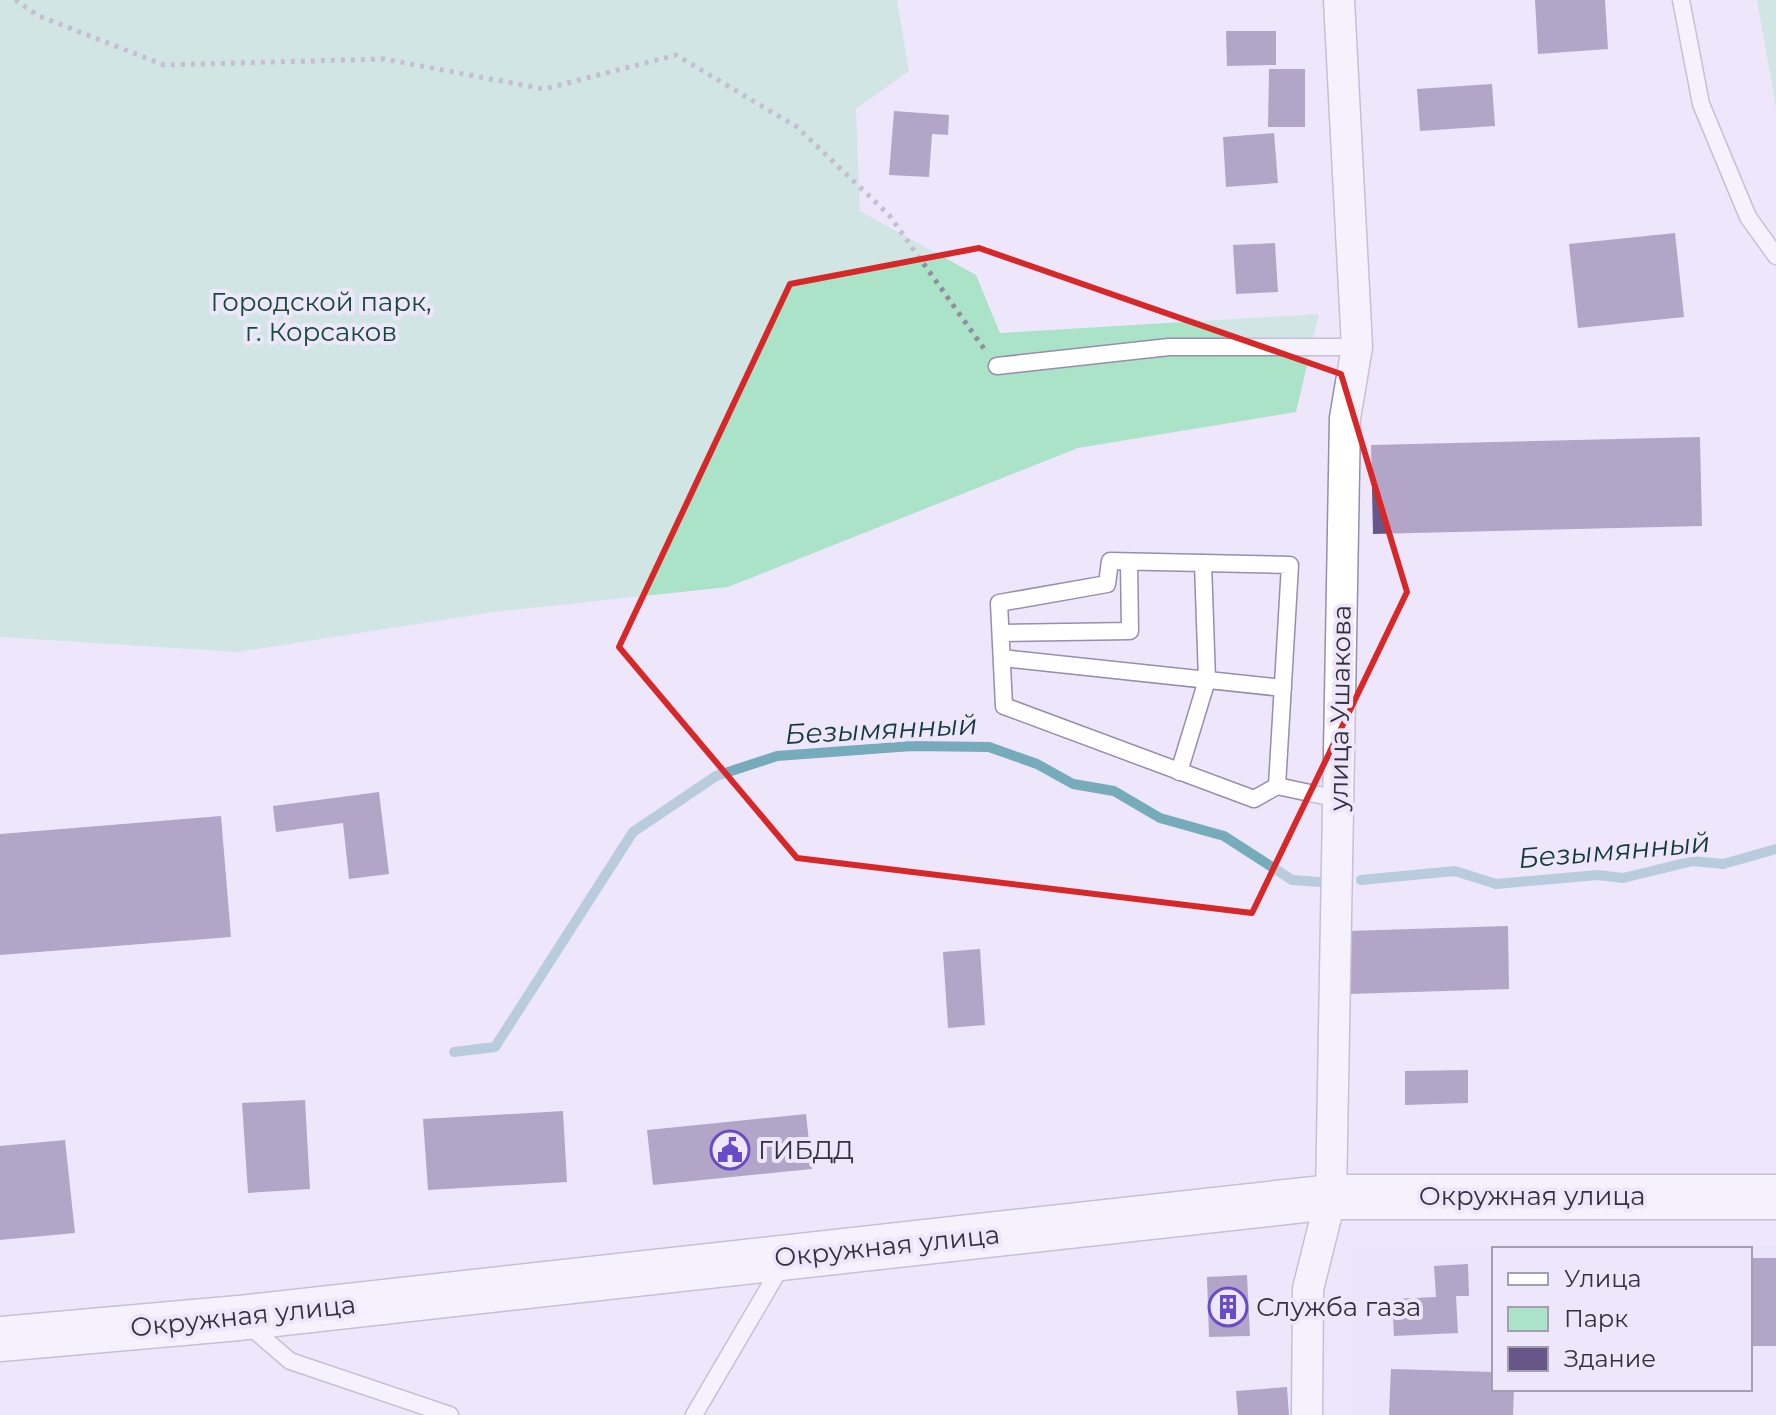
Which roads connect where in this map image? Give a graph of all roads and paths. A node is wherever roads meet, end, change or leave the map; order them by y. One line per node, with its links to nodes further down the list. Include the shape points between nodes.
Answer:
1 (15, 0): 6 (path, via 39,16 164,65 384,59 544,89 676,55 797,127 889,215)
2 (1339, 0): 5 (street, улица Ушакова)
3 (1681, 0): 4 (lane, via 1701,104 1748,217)
4 (1776, 256)
5 (1357, 347): 6 (lane, via 1169,347); 15 (street, улица Ушакова, via 1345,418)
6 (997, 366)
7 (1129, 562): 8 (lane); 9 (lane, via 1110,561 1107,584 999,603); 9 (lane, via 1130,631)
8 (1203, 563): 11 (lane); 12 (lane, via 1290,565)
9 (1001, 633): 10 (lane)
10 (1002, 658): 11 (lane); 13 (lane, via 1004,706)
11 (1207, 680): 12 (lane); 13 (lane)
12 (1283, 688): 14 (lane)
13 (1179, 772): 14 (lane, via 1254,799)
14 (1277, 786): 15 (lane)
15 (1338, 799): 16 (street, улица Ушакова)
16 (1331, 1197): 17 (main road, Окружная улица); 18 (main road, Окружная улица); 23 (street, улица Ушакова, via 1308,1289)
17 (1776, 1197)
18 (786, 1257): 19 (main road, Окружная улица); 22 (lane)
19 (239, 1318): 20 (main road, Окружная улица); 21 (lane, via 290,1361)
20 (0, 1339)
21 (450, 1415)
22 (694, 1415)
23 (1307, 1415)

